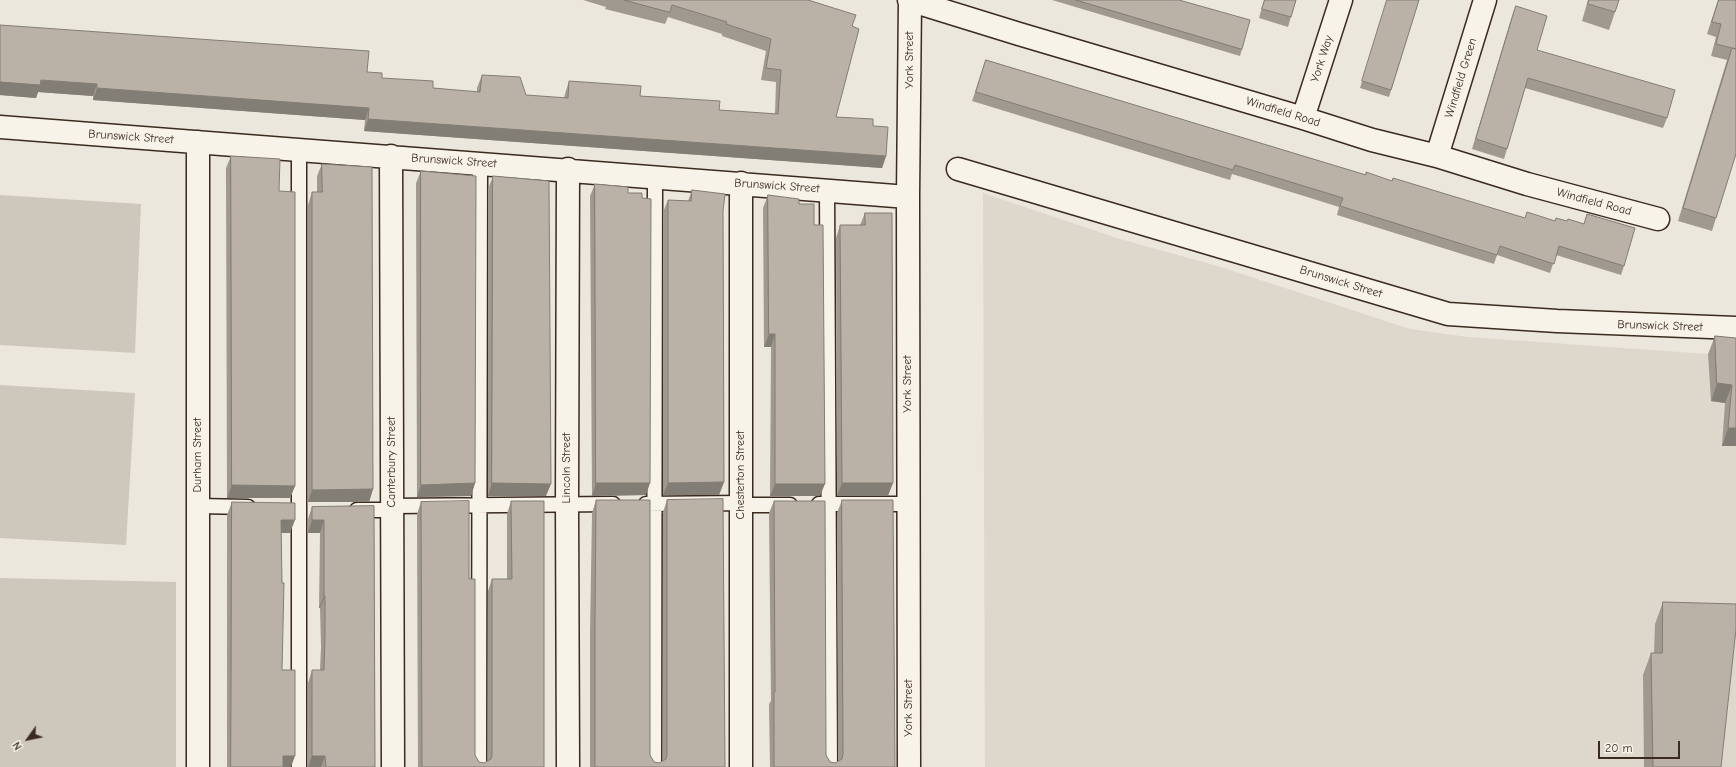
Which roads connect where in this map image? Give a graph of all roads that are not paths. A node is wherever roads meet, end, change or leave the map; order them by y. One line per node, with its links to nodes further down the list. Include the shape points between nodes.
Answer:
1 (910, 0): 4 (street, Windfield Road); 16 (street, York Street)
2 (1341, 0): 4 (street, York Way)
3 (1485, 0): 9 (street, Windfield Green)
4 (1303, 118): 9 (street, Windfield Road, via 1372,140)
5 (0, 127): 6 (street, Brunswick Street)
6 (198, 142): 7 (street, Brunswick Street); 25 (street, Durham Street)
7 (299, 149): 8 (street, Brunswick Street); 29 (lane)
8 (391, 156): 10 (street, Brunswick Street); 28 (street, Canterbury Street)
9 (1437, 156): 17 (street, Windfield Road, via 1527,184)
10 (480, 163): 11 (street, Brunswick Street); 19 (lane)
11 (568, 169): 13 (street, Brunswick Street); 20 (street, Lincoln Street)
12 (958, 169): 18 (street, Brunswick Street, via 1448,314)
13 (655, 177): 14 (street, Brunswick Street); 21 (lane)
14 (741, 183): 15 (street, Brunswick Street); 22 (street, Chesterton Street)
15 (827, 190): 16 (street, Brunswick Street); 23 (lane)
16 (908, 196): 24 (street, York Street)
17 (1658, 219)
18 (1736, 328)
19 (480, 504): 20 (lane); 28 (lane); 35 (lane)
20 (567, 504): 21 (lane); 36 (street, Lincoln Street)
21 (655, 504): 22 (lane); 37 (lane)
22 (742, 504): 23 (lane); 38 (street, Chesterton Street)
23 (829, 504): 24 (lane); 39 (lane)
24 (909, 504): 40 (street, York Street)
25 (198, 506): 26 (lane); 32 (street, Durham Street)
26 (259, 507)
27 (283, 507): 29 (lane)
28 (392, 508): 30 (lane); 34 (street, Canterbury Street)
29 (298, 509): 31 (lane); 33 (lane)
30 (345, 510)
31 (314, 511)
32 (198, 767)
33 (299, 767)
34 (393, 767)
35 (479, 767)
36 (568, 767)
37 (654, 767)
38 (742, 767)
39 (830, 767)
40 (909, 767)

